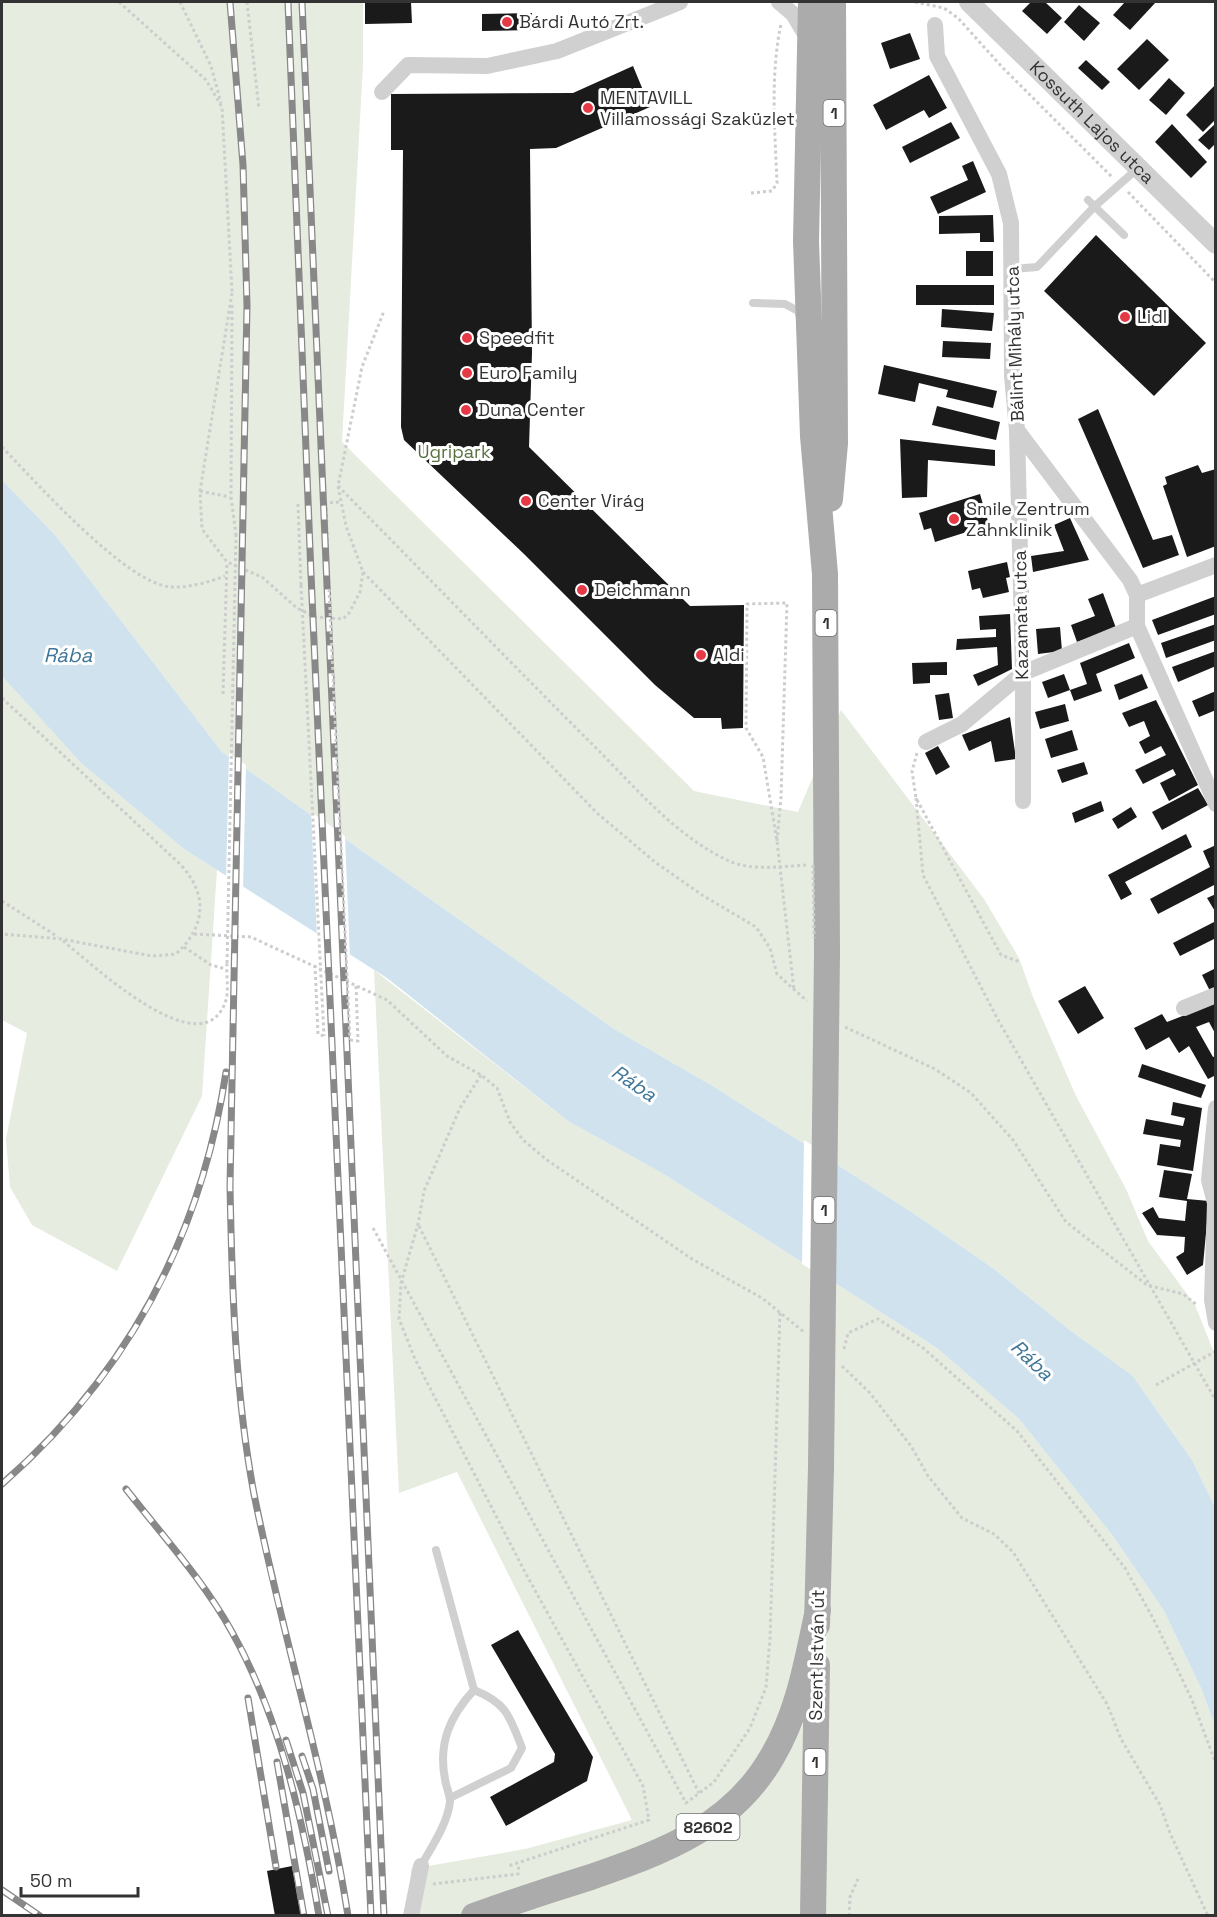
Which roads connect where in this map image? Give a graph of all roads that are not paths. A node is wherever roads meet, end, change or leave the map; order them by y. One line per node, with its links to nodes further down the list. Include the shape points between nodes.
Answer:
1 (680, 2): 8 (street, via 556,51 487,66 408,65)
2 (779, 2): 7 (street, via 793,14)
3 (811, 2): 7 (main road, 1)
4 (833, 2): 18 (main road, 1, via 835,443)
5 (969, 2): 9 (street, Kossuth Lajos utca)
6 (935, 25): 13 (street, Bálint Mihály utca, via 937,56 999,174 1011,222)
7 (808, 39): 15 (main road, 1)
8 (382, 92)
9 (1137, 169): 10 (lane); 12 (street, Kossuth Lajos utca)
10 (1091, 203): 11 (lane); 13 (lane, via 1037,267)
11 (1124, 235)
12 (1215, 244)
13 (1013, 269): 16 (street, Bálint Mihály utca, via 1012,376)
14 (753, 303): 15 (lane, via 785,304 798,311)
15 (808, 348): 18 (main road, 1)
16 (1017, 430): 19 (street, Bálint Mihály utca, via 1130,580); 21 (street, Kazamata utca)
17 (1215, 565): 19 (street)
18 (825, 574): 30 (main road, Szent István út / 1, bridge, via 827,953)
19 (1137, 595): 20 (street)
20 (1137, 626): 21 (street); 24 (street)
21 (1023, 673): 22 (street, via 962,724); 23 (street, Kazamata utca)
22 (926, 742)
23 (1023, 801)
24 (1215, 804)
25 (1215, 995): 26 (street)
26 (1184, 1008)
27 (1215, 1108): 28 (street, via 1209,1180 1215,1203)
28 (1215, 1323)
29 (436, 1550): 31 (lane)
30 (818, 1610): 34 (main road, Szent István út / 1); 36 (main road, 82602, via 801,1689 784,1734 762,1775 731,1809 696,1835 649,1857)
31 (474, 1690): 32 (lane, via 458,1708 444,1742 444,1778); 32 (lane, via 501,1703 522,1748 511,1768)
32 (450, 1798): 33 (lane, via 448,1814)
33 (422, 1866): 35 (street)
34 (814, 1915)
35 (411, 1916)
36 (474, 1916)

